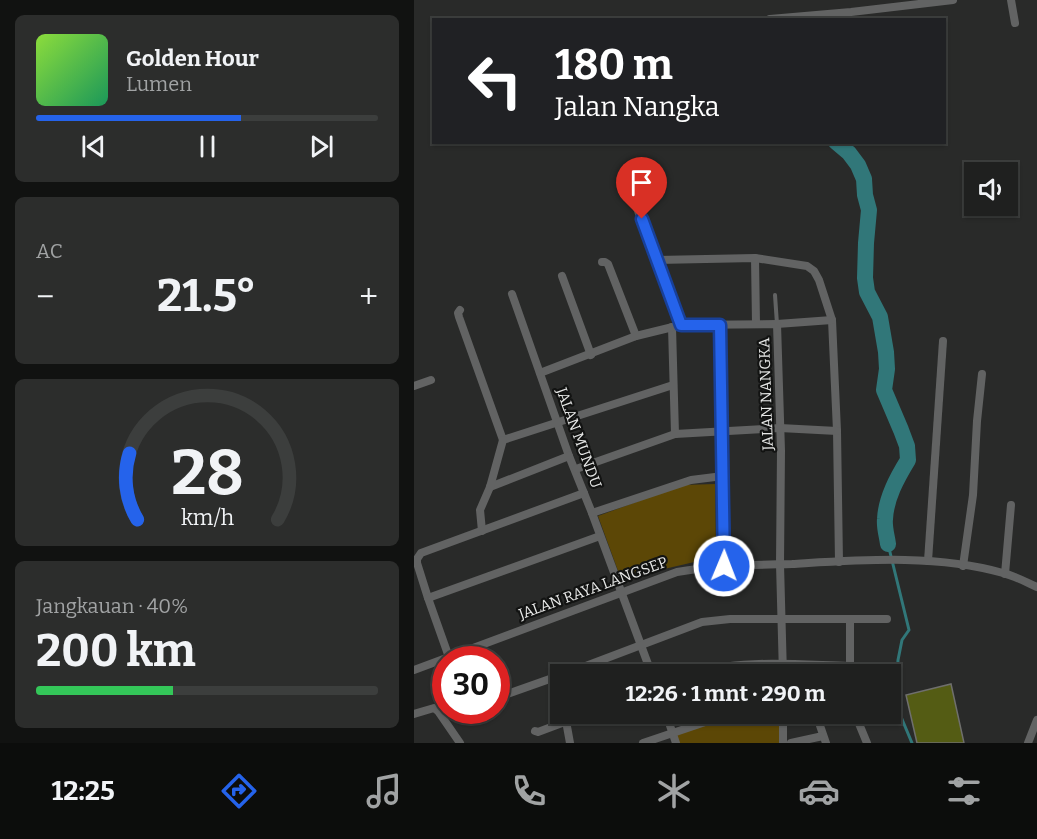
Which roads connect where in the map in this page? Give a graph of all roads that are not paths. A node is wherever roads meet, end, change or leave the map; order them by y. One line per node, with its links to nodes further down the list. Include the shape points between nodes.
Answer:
1 (953, 0): 3 (street)
2 (1011, 0): 4 (street)
3 (782, 18)
4 (1015, 23)
5 (626, 179): 7 (street)
6 (755, 258): 7 (street); 13 (street, via 807,266 819,280); 14 (street)
7 (657, 260): 17 (street)
8 (602, 262): 18 (street, via 608,264)
9 (562, 276): 20 (street)
10 (512, 294): 21 (street, JALAN MUNDU)
11 (775, 295): 15 (lane)
12 (460, 310): 31 (street, via 459,317)
13 (832, 320): 15 (street); 29 (street)
14 (756, 324): 15 (street, JALAN NANGKA); 16 (street, JALAN NANGKA)
15 (777, 324): 27 (street, JALAN NANGKA)
16 (720, 325): 17 (street, JALAN NANGKA); 28 (street)
17 (676, 326): 18 (street, JALAN NANGKA); 24 (street)
18 (636, 336): 20 (street, JALAN NANGKA)
19 (944, 341): 41 (street)
20 (591, 355): 21 (street, JALAN NANGKA)
21 (540, 373): 26 (street, JALAN MUNDU)
22 (982, 374): 45 (street)
23 (431, 380): 25 (street)
24 (673, 385): 26 (street); 30 (street)
25 (414, 386)
26 (558, 423): 31 (street); 32 (street, JALAN MUNDU)
27 (780, 428): 28 (street); 29 (street); 43 (street, JALAN NANGKA)
28 (721, 430): 30 (street); 34 (street)
29 (837, 430): 42 (street)
30 (675, 434): 33 (street)
31 (503, 440): 35 (street)
32 (569, 456): 33 (street, JALAN MUNDU); 35 (street)
33 (576, 469): 36 (street, JALAN MUNDU)
34 (723, 476): 38 (street, via 691,480); 44 (street)
35 (490, 487): 39 (street, via 479,512)
36 (584, 493): 38 (street, JALAN MUNDU); 39 (street)
37 (1011, 505): 46 (street)
38 (592, 513): 40 (street, JALAN MUNDU)
39 (482, 531): 49 (street, via 421,553 417,563)
40 (600, 536): 48 (street, JALAN MUNDU); 49 (street)
41 (928, 561): 42 (street, JALAN RAYA LANGSEP); 45 (street, JALAN RAYA LANGSEP)
42 (838, 562): 43 (street, JALAN RAYA LANGSEP)
43 (780, 564): 44 (street, JALAN RAYA LANGSEP); 50 (street, JALAN NANGKA)
44 (724, 566): 48 (street, JALAN RAYA LANGSEP, via 677,572)
45 (963, 566): 46 (street, JALAN RAYA LANGSEP)
46 (1005, 573): 47 (street, JALAN RAYA LANGSEP)
47 (1037, 587)
48 (622, 591): 53 (street, JALAN MUNDU); 55 (street, JALAN RAYA LANGSEP)
49 (428, 598): 54 (street)
50 (783, 618): 51 (street); 53 (street, via 702,622); 59 (street, JALAN NANGKA)
51 (850, 619): 52 (street); 60 (street)
52 (887, 619)
53 (641, 645): 57 (street); 58 (street, JALAN MUNDU)
54 (445, 646)
55 (480, 646)
56 (432, 663): 61 (street, JALAN RAYA LANGSEP)
57 (590, 664)
58 (648, 664)
59 (783, 664)
60 (850, 664)
61 (414, 669)
62 (550, 679): 63 (street)
63 (510, 693)
64 (414, 714): 76 (street, via 434,708)
65 (1037, 720): 83 (street)
66 (558, 724): 73 (street)
67 (567, 724): 77 (street)
68 (669, 724): 74 (street)
69 (699, 724): 74 (street)
70 (783, 724): 80 (street)
71 (819, 724): 75 (street)
72 (859, 724): 82 (street)
73 (535, 731)
74 (672, 733): 78 (street); 79 (street)
75 (825, 740): 81 (street)
76 (460, 743)
77 (570, 743)
78 (643, 743)
79 (676, 743)
80 (783, 743)
81 (791, 743)
82 (867, 743)
83 (1028, 743)

